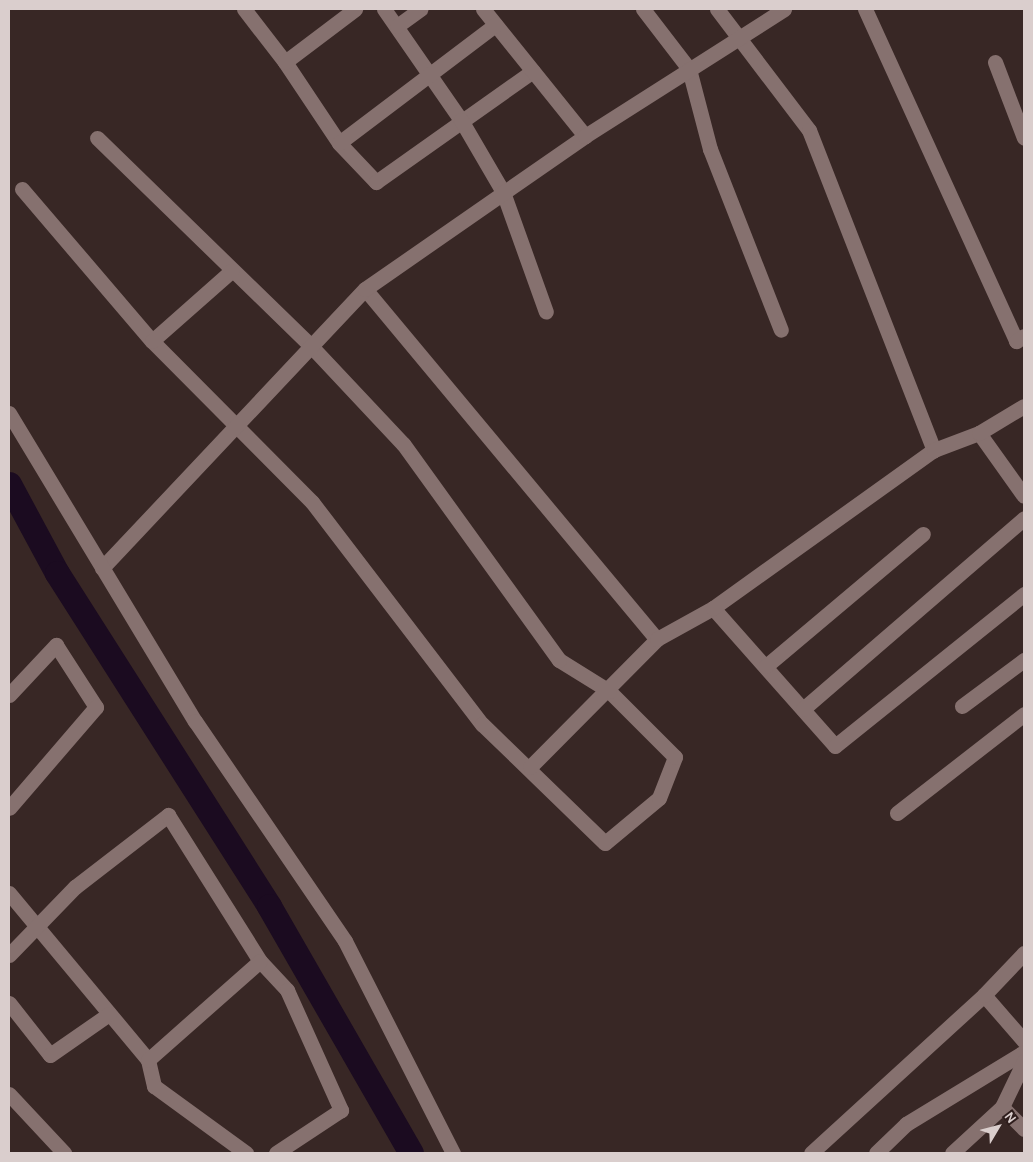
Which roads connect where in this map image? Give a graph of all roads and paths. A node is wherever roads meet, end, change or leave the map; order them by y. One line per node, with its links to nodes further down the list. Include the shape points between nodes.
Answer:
1 (244, 9): 13 (street)
2 (356, 9): 13 (street)
3 (384, 9): 11 (street)
4 (420, 9): 11 (street)
5 (483, 9): 10 (street)
6 (642, 9): 15 (street)
7 (716, 9): 12 (street)
8 (784, 9): 12 (street)
9 (865, 9): 29 (street, via 1016,341)
10 (495, 25): 16 (street); 17 (street)
11 (397, 26): 17 (street)
12 (739, 40): 15 (street); 36 (street, via 809,130)
13 (285, 62): 22 (street)
14 (995, 62): 21 (street)
15 (689, 69): 19 (street); 28 (street, via 710,149)
16 (533, 71): 18 (street); 19 (street)
17 (429, 75): 18 (street); 22 (street)
18 (461, 120): 22 (street, via 376,182); 24 (street)
19 (585, 136): 24 (street)
20 (98, 138): 25 (street)
21 (1024, 138)
22 (339, 142)
23 (22, 189): 30 (street)
24 (503, 192): 26 (street); 27 (street)
25 (231, 271): 30 (street); 31 (street)
26 (365, 290): 31 (street); 43 (street)
27 (546, 312)
28 (781, 330)
29 (1024, 336)
30 (152, 340): 34 (street)
31 (310, 345): 34 (street); 46 (street, via 403,444 559,660)
32 (1024, 406): 35 (street)
33 (9, 413): 40 (street)
34 (236, 424): 40 (street); 51 (street, via 312,502 482,724)
35 (979, 433): 36 (street); 37 (street)
36 (934, 450): 42 (street)
37 (1024, 496)
38 (1024, 518): 49 (street)
39 (923, 534): 45 (street)
40 (102, 568): 72 (street, via 195,721 345,941)
41 (1024, 594): 49 (street, via 835,746)
42 (713, 608): 43 (street); 45 (street)
43 (657, 639): 46 (street)
44 (1024, 660): 48 (street)
45 (766, 666): 49 (street)
46 (609, 690): 51 (street); 51 (street, via 675,757 659,798 605,843)
47 (9, 695): 52 (street, via 56,645 96,707)
48 (962, 706)
49 (803, 710)
50 (1024, 714): 53 (street)
51 (530, 768)
52 (9, 808)
53 (897, 813)
54 (9, 893): 55 (street)
55 (36, 924): 57 (street); 58 (street, via 75,887 168,815); 61 (street)
56 (1024, 953): 59 (street)
57 (9, 955)
58 (260, 961): 64 (street); 71 (street, via 287,990 341,1110)
59 (984, 995): 62 (street); 73 (street)
60 (9, 1003): 61 (street, via 50,1055)
61 (109, 1014): 64 (street)
62 (1024, 1041)
63 (1024, 1052): 74 (street, via 906,1124)
64 (148, 1060): 70 (street, via 154,1086)
65 (1024, 1061): 67 (street)
66 (9, 1094): 69 (street)
67 (1002, 1106): 68 (street); 75 (street)
68 (1024, 1129)
69 (64, 1153)
70 (246, 1153)
71 (276, 1153)
72 (453, 1153)
73 (811, 1153)
74 (876, 1153)
75 (952, 1153)

